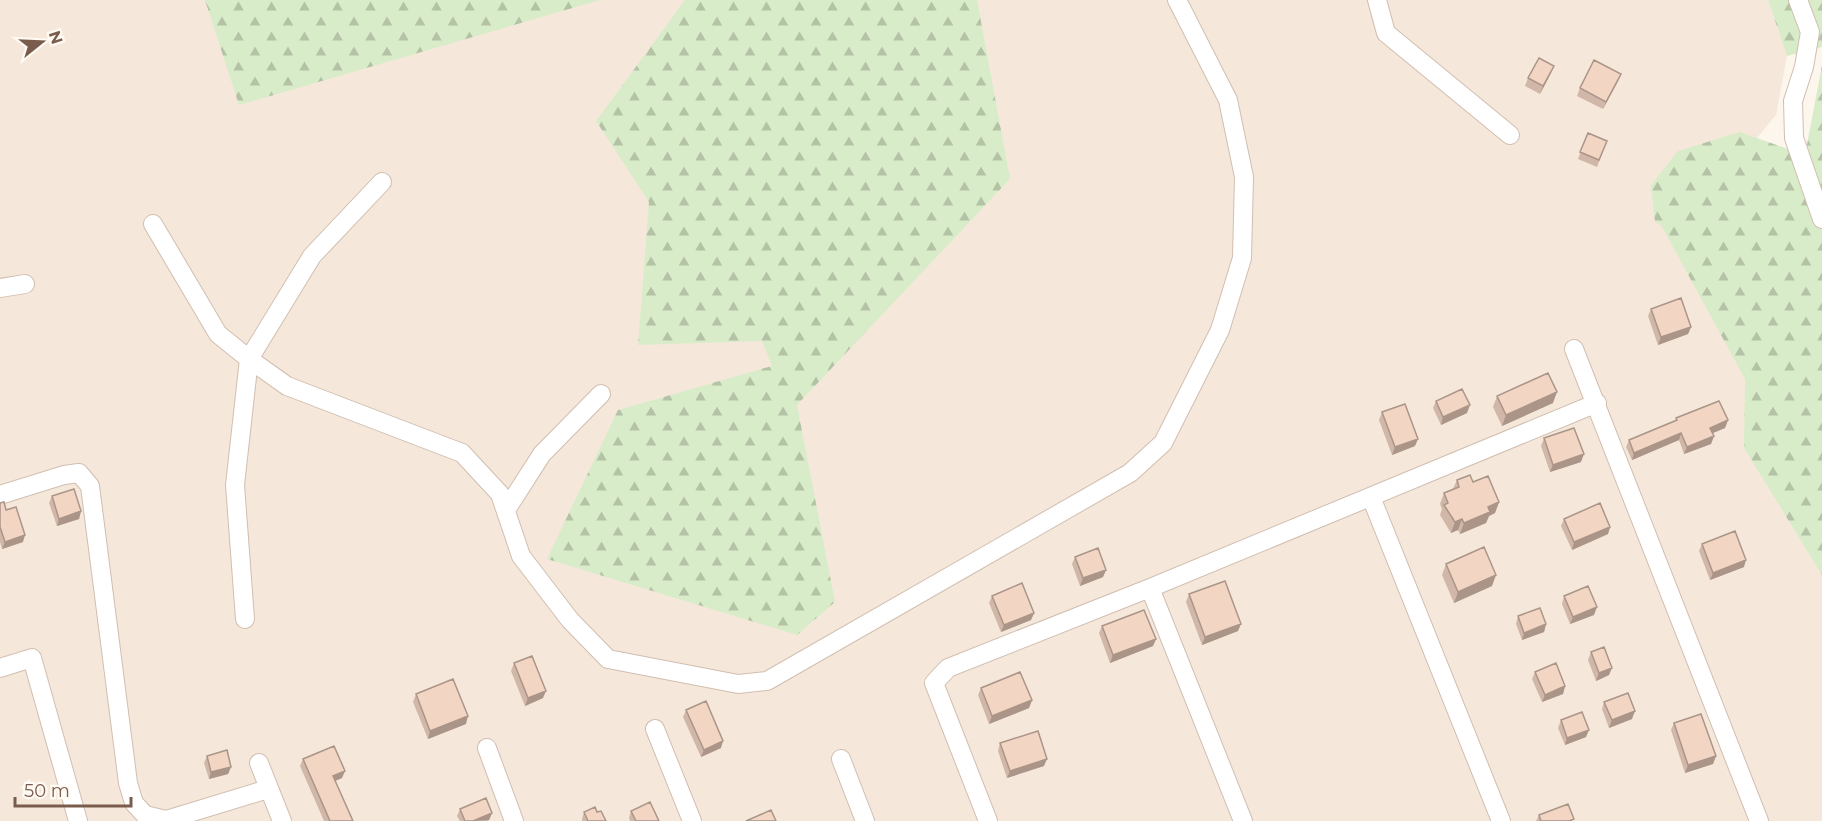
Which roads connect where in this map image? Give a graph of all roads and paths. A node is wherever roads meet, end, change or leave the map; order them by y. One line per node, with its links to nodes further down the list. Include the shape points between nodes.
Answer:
1 (1176, 0): 16 (street, via 1228,100 1244,177 1242,258 1220,330 1163,443 1131,473 767,681 738,684 608,659 570,620 521,556)
2 (1377, 0): 4 (street, via 1386,33)
3 (1798, 0): 6 (street, via 1810,32 1793,101 1794,138)
4 (1510, 135)
5 (382, 182): 11 (street, via 312,256)
6 (1822, 219)
7 (153, 224): 11 (street, via 218,334)
8 (25, 284): 9 (street)
9 (0, 288)
10 (1574, 349): 13 (street)
11 (249, 359): 16 (street, via 287,386 462,453 500,494); 18 (street, via 235,485)
12 (601, 394): 16 (street, via 542,454)
13 (1597, 403): 15 (street); 35 (street)
14 (0, 495): 24 (street, via 79,473 90,486 128,783 134,803 145,815 166,820)
15 (1371, 497): 17 (street); 34 (street)
16 (506, 510)
17 (1150, 588): 32 (street, via 948,668 934,683); 33 (street)
18 (245, 619)
19 (0, 668): 25 (street, via 33,658)
20 (655, 729): 30 (street)
21 (487, 748): 29 (street)
22 (841, 759): 31 (street)
23 (259, 763): 24 (street)
24 (268, 789): 28 (street)
25 (78, 821)
26 (196, 821): 27 (street, via 211,816)
27 (213, 821)
28 (282, 821)
29 (514, 821)
30 (692, 821)
31 (865, 821)
32 (988, 821)
33 (1243, 821)
34 (1501, 821)
35 (1759, 821)

